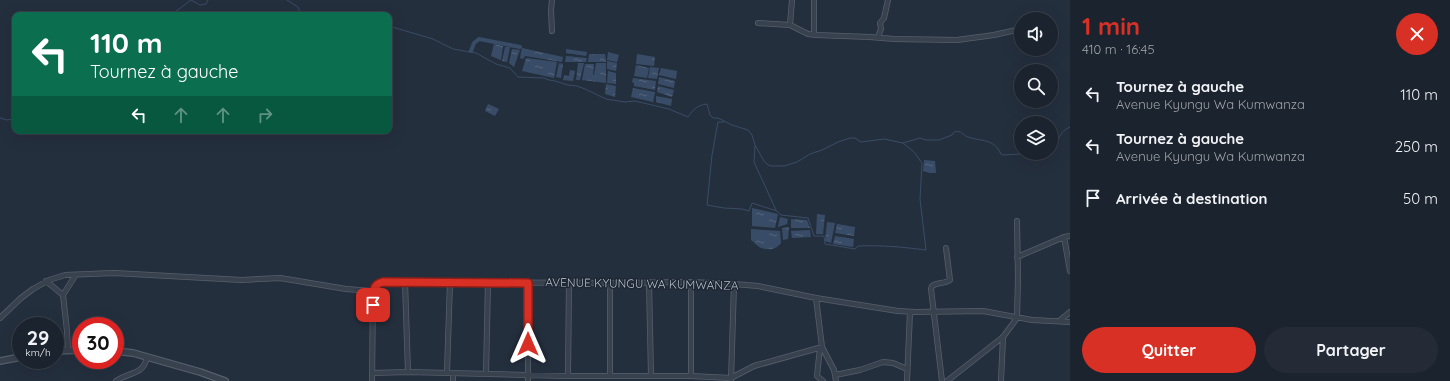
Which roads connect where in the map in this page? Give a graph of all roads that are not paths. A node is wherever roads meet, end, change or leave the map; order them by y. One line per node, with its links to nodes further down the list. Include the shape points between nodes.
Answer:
1 (552, 0): 7 (street)
2 (792, 0): 6 (street)
3 (814, 0): 9 (street)
4 (888, 0): 10 (street)
5 (758, 23): 6 (street)
6 (790, 25): 9 (street)
7 (552, 31)
8 (1014, 31): 10 (street, via 957,40)
9 (814, 35): 10 (street)
10 (878, 37)
11 (1017, 221): 15 (street)
12 (1070, 236): 13 (street)
13 (1064, 237): 15 (street); 16 (street)
14 (946, 248): 32 (street, via 951,278 950,281 932,286)
15 (1017, 257): 35 (street)
16 (1070, 272)
17 (74, 276): 18 (street, via 60,276); 28 (street, via 114,273 242,280 280,278); 29 (street)
18 (46, 281): 29 (street); 34 (street, via 27,293)
19 (405, 282): 20 (street, AVENUE KYUNGU WA KUMWANZA); 28 (street, AVENUE KYUNGU WA KUMWANZA, via 378,284); 48 (street)
20 (450, 282): 21 (street, AVENUE KYUNGU WA KUMWANZA); 49 (street)
21 (488, 282): 24 (street, AVENUE KYUNGU WA KUMWANZA); 52 (street)
22 (650, 282): 23 (street, AVENUE KYUNGU WA KUMWANZA); 26 (street, AVENUE KYUNGU WA KUMWANZA); 57 (street)
23 (691, 282): 27 (street, AVENUE KYUNGU WA KUMWANZA); 58 (street)
24 (528, 283): 25 (street, AVENUE KYUNGU WA KUMWANZA); 53 (street)
25 (569, 283): 26 (street, AVENUE KYUNGU WA KUMWANZA); 55 (street)
26 (610, 283): 56 (street)
27 (734, 284): 30 (street, AVENUE KYUNGU WA KUMWANZA); 62 (street)
28 (373, 291): 50 (street)
29 (63, 295): 41 (street)
30 (816, 298): 31 (street, AVENUE KYUNGU WA KUMWANZA); 39 (street)
31 (910, 312): 32 (street, AVENUE KYUNGU WA KUMWANZA); 47 (street)
32 (935, 312): 35 (street, AVENUE KYUNGU WA KUMWANZA, via 983,310); 63 (street)
33 (1070, 312): 36 (street)
34 (0, 318)
35 (1017, 318): 36 (street, AVENUE KYUNGU WA KUMWANZA); 38 (street)
36 (1059, 321): 37 (street, AVENUE KYUNGU WA KUMWANZA)
37 (1070, 322)
38 (1003, 337): 61 (street); 72 (street)
39 (821, 348): 54 (street); 62 (street, via 754,366); 69 (street, via 817,376)
40 (64, 350): 41 (street)
41 (68, 350): 42 (street)
42 (72, 350)
43 (124, 352): 44 (street)
44 (147, 357): 60 (street); 64 (street, via 141,369)
45 (12, 359): 46 (street)
46 (0, 361)
47 (907, 369): 54 (street, via 883,362); 71 (street)
48 (408, 372): 49 (street); 50 (street)
49 (447, 372): 51 (street)
50 (372, 373): 66 (street)
51 (453, 374): 52 (street); 67 (street)
52 (486, 374): 53 (street)
53 (528, 374): 55 (street); 68 (street)
54 (835, 375): 70 (street)
55 (568, 376): 56 (street)
56 (610, 376): 59 (street)
57 (651, 376): 58 (street); 59 (street)
58 (691, 376): 62 (street)
59 (621, 378)
60 (215, 379): 65 (street)
61 (949, 379): 63 (street)
62 (731, 380)
63 (942, 380)
64 (116, 381)
65 (225, 381)
66 (372, 381)
67 (453, 381)
68 (528, 381)
69 (823, 381)
70 (836, 381)
71 (907, 381)
72 (1001, 381)

